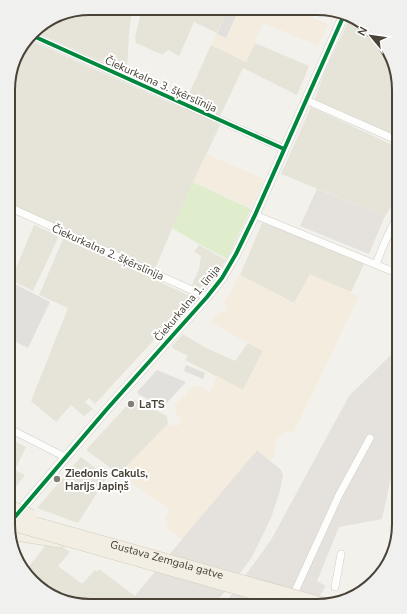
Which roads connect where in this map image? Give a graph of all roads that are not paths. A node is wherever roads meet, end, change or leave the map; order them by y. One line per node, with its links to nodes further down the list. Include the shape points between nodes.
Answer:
1 (342, 20): 3 (street, Čiekurkalna 1. līnija)
2 (37, 38): 5 (street, Čiekurkalna 3. šķērslīnija)
3 (306, 100): 4 (street); 5 (street, Čiekurkalna 1. līnija)
4 (392, 138)
5 (284, 149): 7 (street, Čiekurkalna 1. līnija)
6 (15, 210): 11 (street, Čiekurkalna 2. šķērslīnija)
7 (255, 215): 9 (street); 11 (street, Čiekurkalna 1. līnija, via 230,265)
8 (392, 227): 9 (street)
9 (376, 264): 10 (street)
10 (392, 271)
11 (207, 297): 14 (street, Čiekurkalna 1. līnija)
12 (15, 432): 14 (street)
13 (370, 438): 24 (street, via 339,495)
14 (65, 457): 16 (street, Čiekurkalna 1. līnija)
15 (15, 508): 20 (main road, bridge)
16 (15, 516)
17 (15, 516): 20 (main road, Gustava Zemgala gatve, bridge)
18 (15, 526): 20 (main road, Gustava Zemgala gatve, bridge)
19 (16, 535): 20 (main road, bridge)
20 (96, 544): 23 (main road, Gustava Zemgala gatve, bridge); 25 (main road, Gustava Zemgala gatve, bridge)
21 (341, 554): 22 (street)
22 (335, 587)
23 (274, 599)
24 (293, 599)
25 (307, 599)

